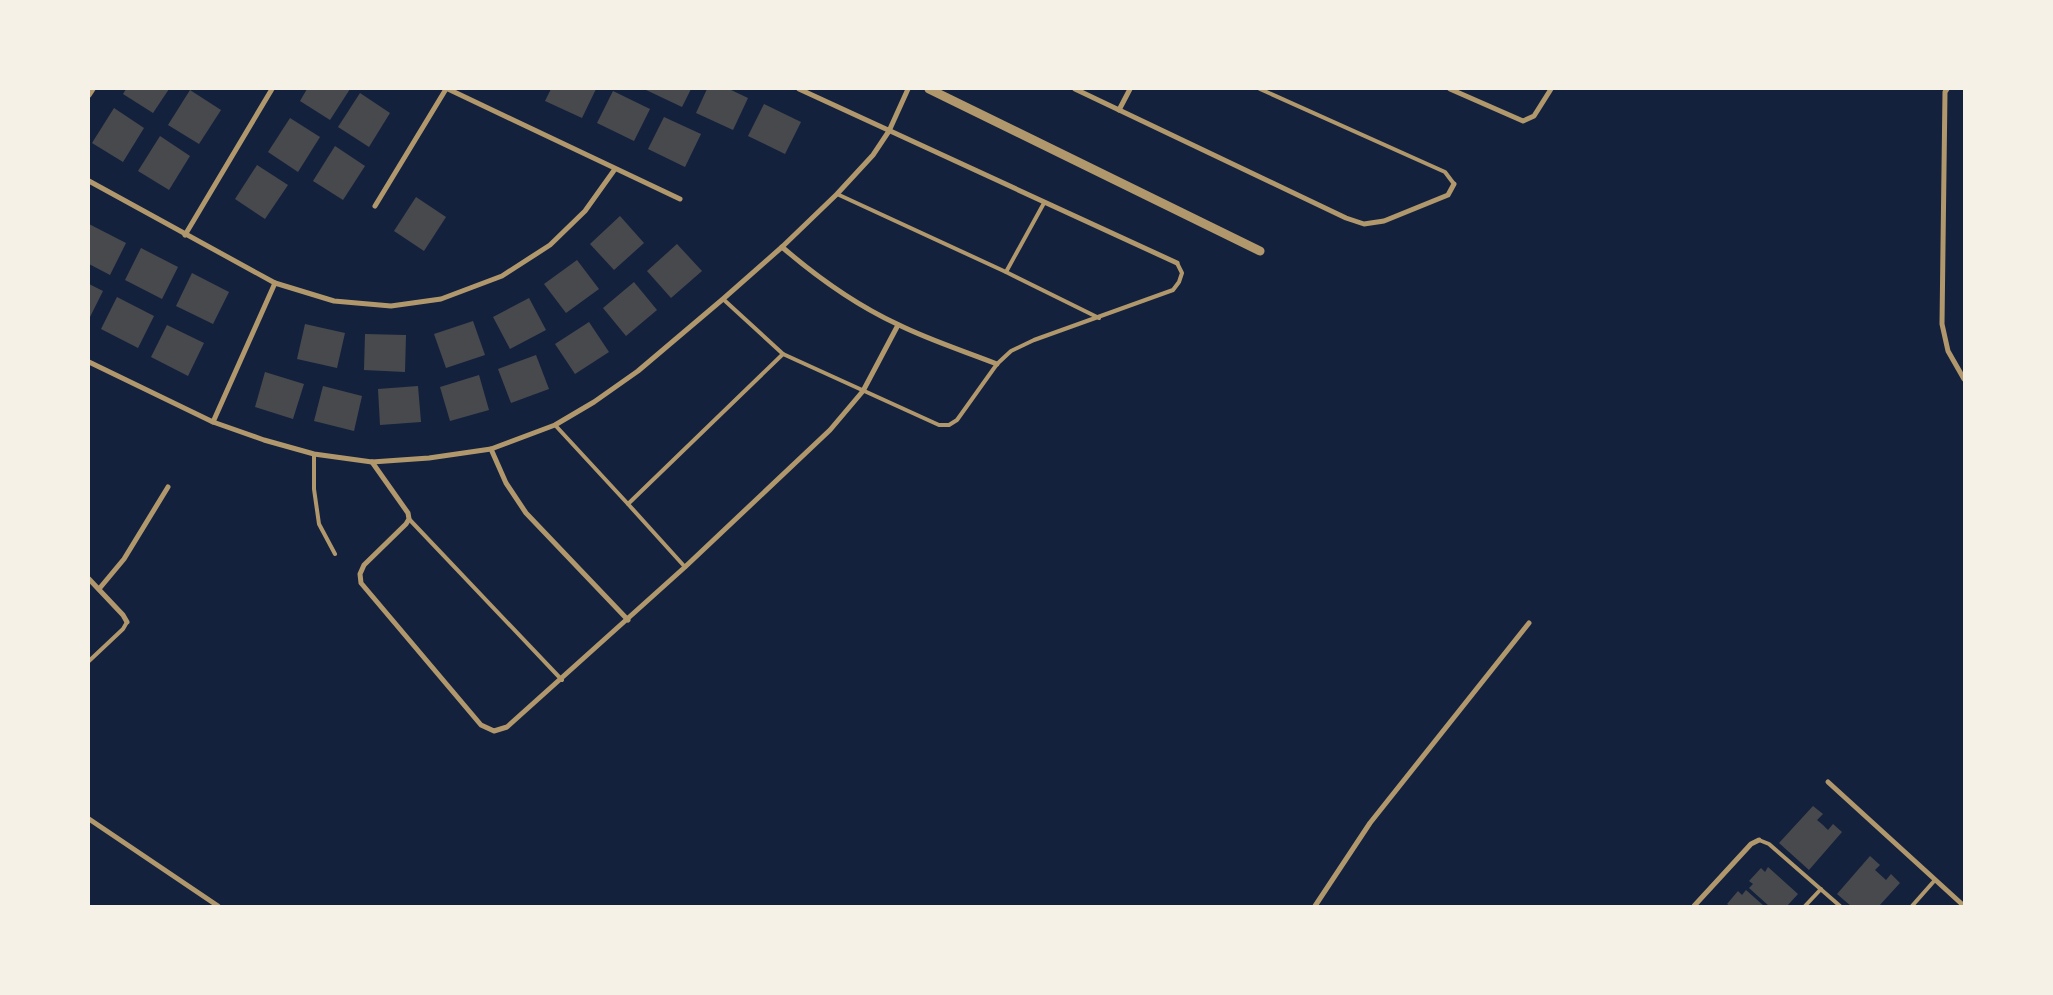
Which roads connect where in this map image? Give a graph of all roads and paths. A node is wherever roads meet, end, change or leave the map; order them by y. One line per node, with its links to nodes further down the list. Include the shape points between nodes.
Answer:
1 (93, 89): 13 (street)
2 (272, 89): 23 (street)
3 (447, 89): 16 (street); 22 (street)
4 (799, 89): 15 (street)
5 (908, 89): 15 (street)
6 (929, 89): 25 (street)
7 (1075, 89): 14 (street)
8 (1130, 89): 14 (street)
9 (1260, 89): 18 (lane, via 1445,172)
10 (1450, 89): 11 (street, via 1518,120 1529,120 1539,111)
11 (1551, 89)
12 (1946, 91): 35 (street, via 1942,324 1948,351)
13 (89, 96)
14 (1119, 110): 18 (street, via 1364,224 1384,221 1448,195)
15 (889, 131): 19 (street, via 873,155); 21 (street)
16 (615, 169): 20 (street); 28 (street, via 585,211 550,245 502,276 441,299 391,306 334,301)
17 (89, 181): 23 (street)
18 (1454, 184)
19 (837, 194): 24 (street); 27 (lane)
20 (680, 199)
21 (1044, 203): 26 (street); 27 (lane)
22 (375, 206)
23 (185, 235): 28 (street)
24 (782, 247): 29 (street); 31 (street, via 838,292)
25 (1260, 251)
26 (1177, 263): 30 (lane, via 1182,273 1173,290)
27 (1006, 272): 30 (lane)
28 (275, 283): 37 (street)
29 (723, 299): 32 (lane); 38 (street, via 638,370)
30 (1099, 318): 34 (lane, via 1034,340)
31 (898, 325): 34 (street); 36 (street)
32 (783, 354): 36 (lane); 43 (lane)
33 (89, 362): 37 (street)
34 (997, 364): 36 (lane, via 957,420 949,425 940,425)
35 (1964, 379)
36 (862, 390): 46 (street, via 830,430)
37 (212, 422): 40 (street)
38 (555, 425): 39 (street); 43 (lane)
39 (491, 448): 41 (street, via 429,458); 49 (street, via 506,482 526,513)
40 (314, 454): 41 (street); 45 (lane, via 319,524)
41 (372, 462): 44 (street)
42 (168, 487): 48 (street, via 124,559)
43 (628, 504): 46 (lane)
44 (409, 519): 53 (lane); 53 (street, via 364,565 360,574 362,583 481,724 494,731 507,727)
45 (334, 554)
46 (685, 567): 49 (street)
47 (89, 579): 48 (street)
48 (99, 589): 50 (street)
49 (628, 620): 53 (street)
50 (127, 622): 52 (lane, via 124,629)
51 (1529, 623): 60 (street, via 1370,823)
52 (89, 661)
53 (562, 680)
54 (1828, 782): 57 (street)
55 (89, 819): 59 (street)
56 (1760, 840): 58 (lane, via 1769,844); 61 (street, via 1751,844)
57 (1935, 880): 64 (lane); 65 (street)
58 (1821, 889): 62 (lane); 63 (lane)
59 (218, 906)
60 (1316, 906)
61 (1694, 906)
62 (1805, 906)
63 (1840, 906)
64 (1912, 906)
65 (1964, 906)

